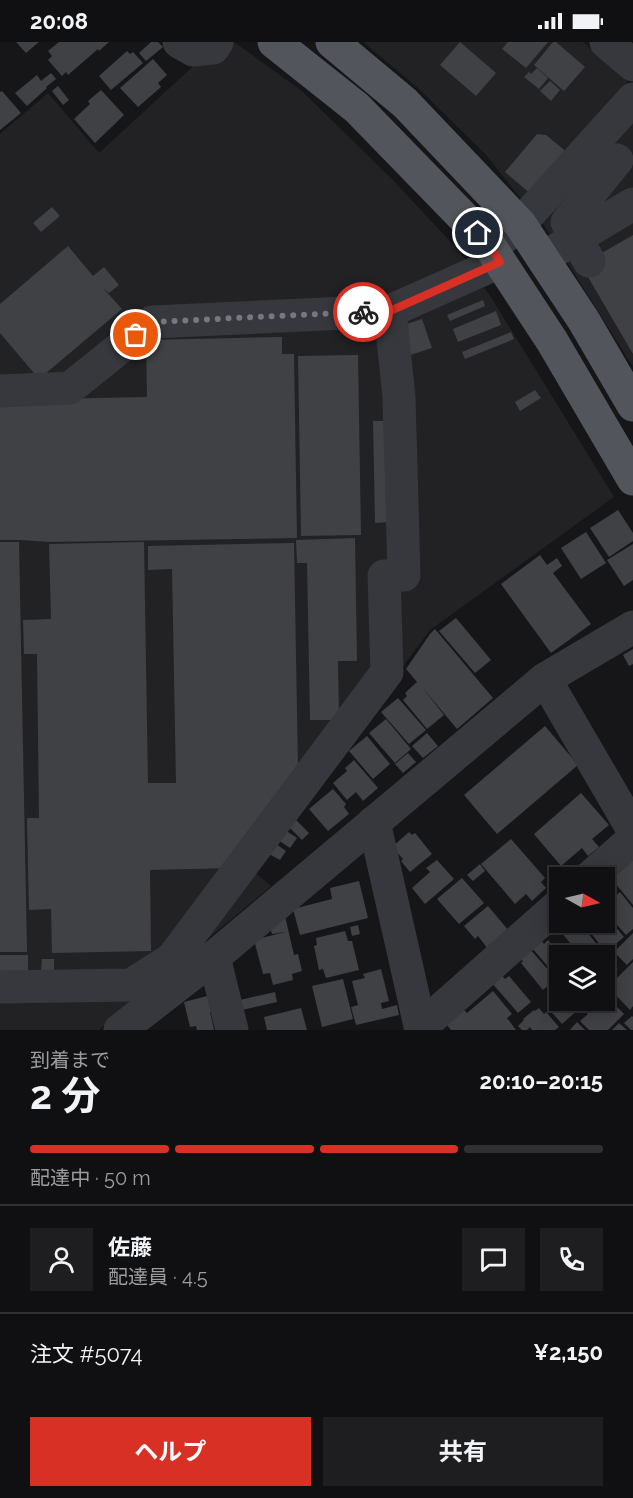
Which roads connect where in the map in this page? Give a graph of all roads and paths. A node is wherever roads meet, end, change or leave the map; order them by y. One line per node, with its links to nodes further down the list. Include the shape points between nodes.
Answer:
1 (179, 42): 2 (street, via 193,50 213,48)
2 (217, 42)
3 (274, 42): 11 (main road, via 357,108)
4 (332, 42): 10 (main road, via 405,103)
5 (606, 42): 6 (street)
6 (633, 65)
7 (633, 99): 10 (street)
8 (625, 155): 13 (street, bridge, via 567,222)
9 (633, 204): 12 (street)
10 (520, 224): 11 (street); 12 (main road)
11 (496, 255): 14 (street); 17 (main road)
12 (543, 258): 16 (main road)
13 (589, 261)
14 (390, 311): 15 (street, via 152,322 70,387); 26 (street, via 399,397 404,575 384,576 387,672 172,959 131,985)
15 (0, 391)
16 (633, 405)
17 (633, 479)
18 (633, 627): 19 (street)
19 (545, 679): 20 (street); 21 (street)
20 (374, 822): 25 (street); 27 (street)
21 (633, 830)
22 (633, 839): 23 (street)
23 (601, 867)
24 (549, 914): 27 (street)
25 (214, 957): 28 (street); 29 (street)
26 (0, 987)
27 (421, 1028)
28 (120, 1030)
29 (232, 1030)

